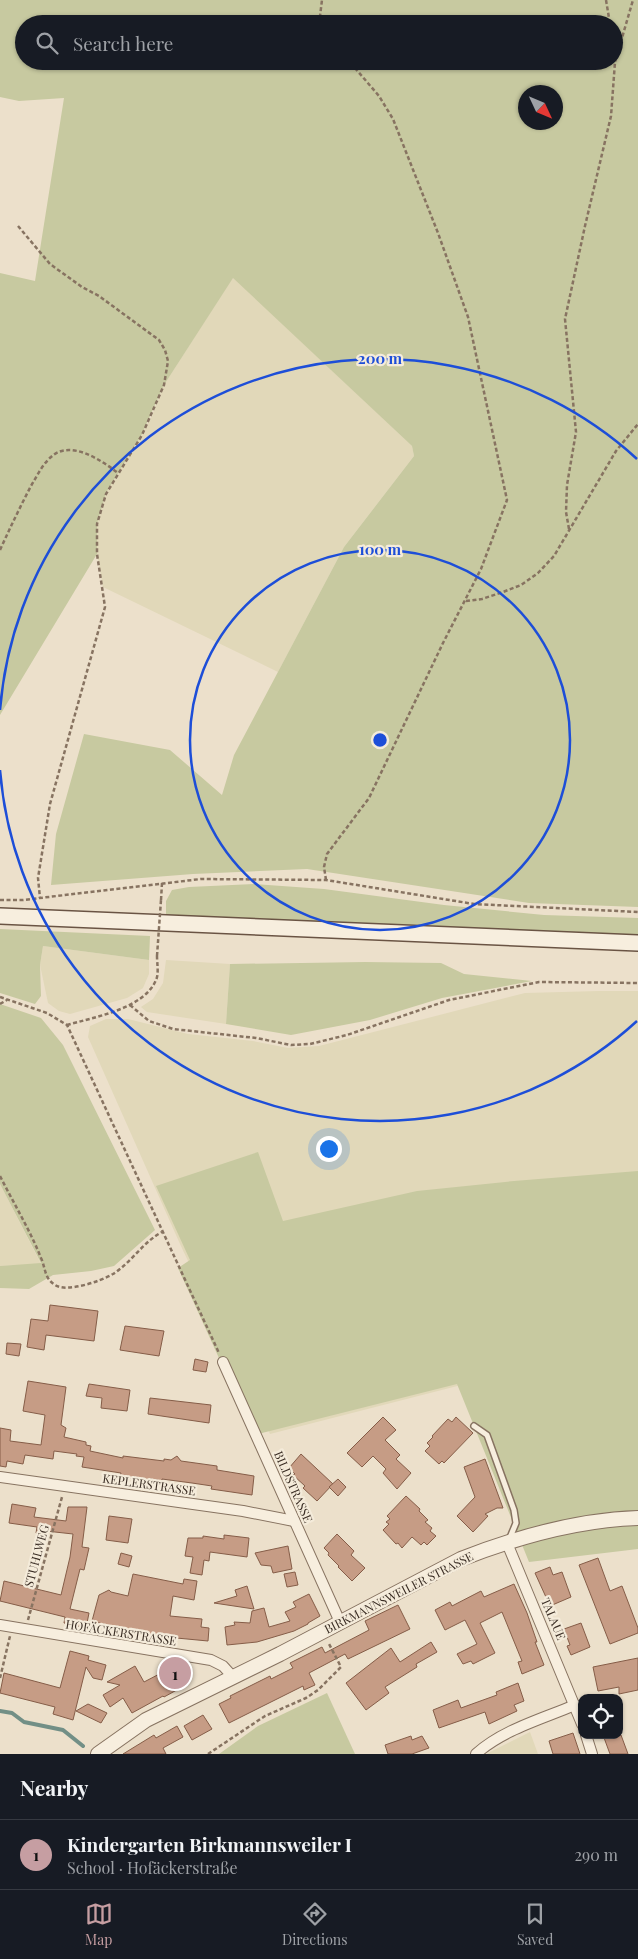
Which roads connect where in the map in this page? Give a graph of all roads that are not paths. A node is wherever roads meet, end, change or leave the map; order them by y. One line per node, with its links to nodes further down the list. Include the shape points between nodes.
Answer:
1 (0, 916): 2 (main road)
2 (638, 943)
3 (223, 1362): 7 (street, BILDSTRASSE)
4 (474, 1426): 8 (lane, via 487,1435 514,1510 516,1523)
5 (0, 1477): 7 (street, KEPLERSTRASSE)
6 (638, 1518): 8 (street, BIRKMANNSWEILER STRASSE, via 562,1528)
7 (294, 1521): 9 (street, BILDSTRASSE)
8 (507, 1543): 9 (street, BIRKMANNSWEILER STRASSE, via 461,1559); 12 (street, TALAUE)
9 (340, 1622): 11 (street, BIRKMANNSWEILER STRASSE)
10 (0, 1625): 11 (street, HOFÄCKERSTRASSE, via 211,1660 223,1666)
11 (233, 1677): 15 (street, BIRKMANNSWEILER STRASSE, via 146,1720)
12 (575, 1705): 13 (street, TALAUE); 16 (street, via 518,1729 486,1745)
13 (578, 1713)
14 (587, 1739): 17 (street)
15 (98, 1754)
16 (476, 1754)
17 (592, 1754)

